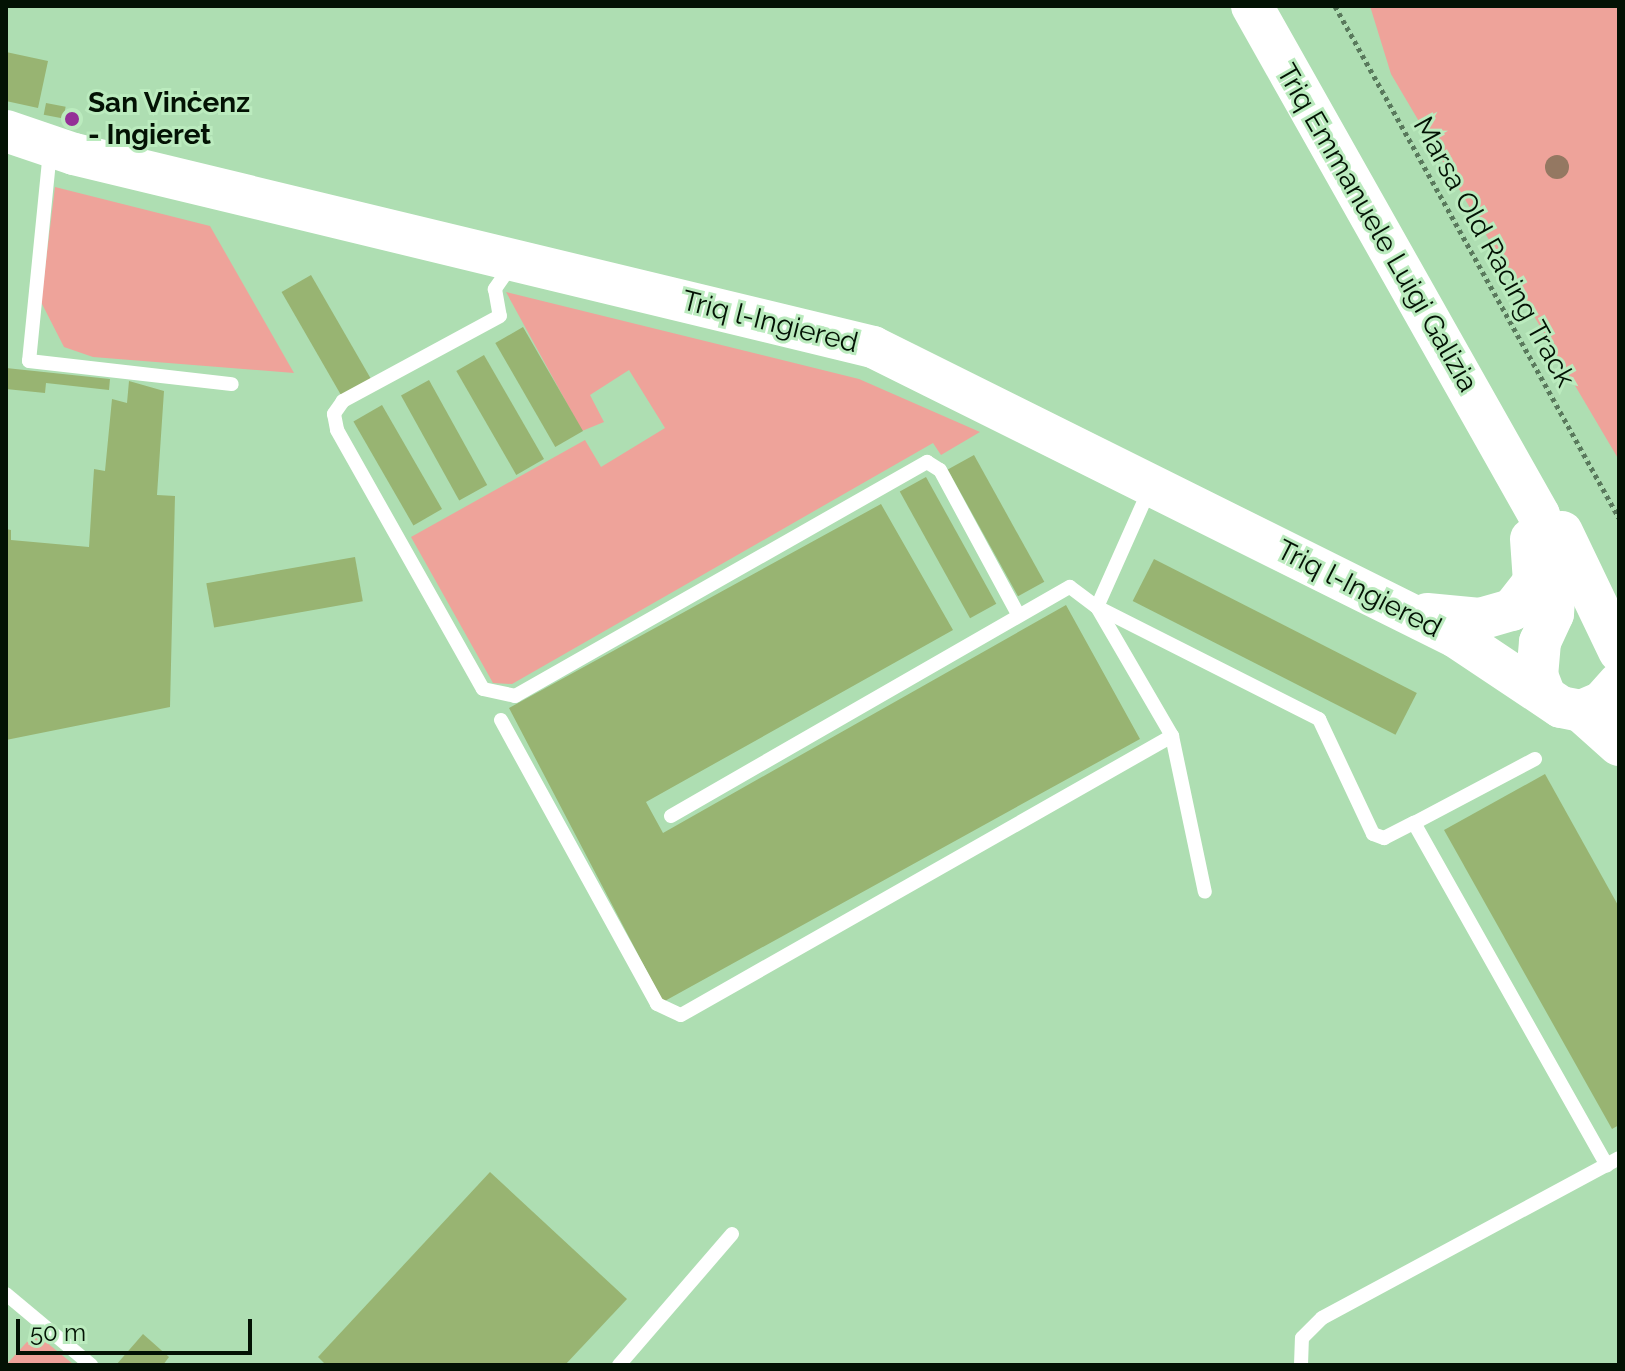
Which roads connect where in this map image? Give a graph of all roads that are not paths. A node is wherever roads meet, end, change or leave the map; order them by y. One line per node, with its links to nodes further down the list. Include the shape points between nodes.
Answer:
1 (1252, 6): 4 (main road, Triq Emmanuele Luigi Galizia)
2 (24, 142): 3 (main road, Triq l-Ingiered); 5 (lane, via 29,361)
3 (516, 260): 6 (main road, Triq l-Ingiered, via 873,347); 9 (lane, via 495,289 500,316 343,401 334,414 344,443 483,689 515,696 927,462 940,470)
4 (1453, 362): 8 (main road, via 1534,545 1534,582 1512,610 1480,619); 10 (main road, Triq Emmanuele Luigi Galizia, via 1505,450 1554,515)
5 (232, 384)
6 (1152, 484): 7 (lane); 8 (main road, Triq l-Ingiered)
7 (1097, 607): 9 (lane, via 1070,587); 15 (lane); 19 (lane, via 1319,719 1373,834 1384,838)
8 (1395, 610): 11 (main road, Triq l-Ingiered)
9 (1018, 614): 18 (lane)
10 (1578, 635): 11 (main road, Triq l-Ingiered); 13 (main road, Triq Emmanuele Luigi Galizia, via 1537,675)
11 (1456, 637): 13 (main road, Triq l-Ingiered)
12 (1619, 683): 13 (main road, via 1602,702)
13 (1563, 703): 16 (main road)
14 (501, 720): 15 (lane, via 657,1004 681,1015)
15 (1172, 736): 20 (lane)
16 (1619, 745)
17 (1535, 759): 19 (lane)
18 (671, 816)
19 (1414, 823): 21 (lane)
20 (1205, 892)
21 (1613, 1162): 26 (lane, via 1322,1318 1302,1338)
22 (732, 1234): 25 (lane)
23 (6, 1294): 24 (lane)
24 (91, 1365)
25 (619, 1365)
26 (1301, 1365)

